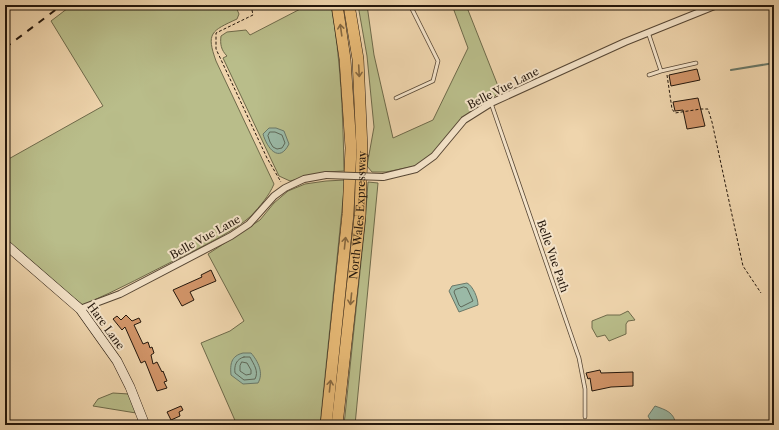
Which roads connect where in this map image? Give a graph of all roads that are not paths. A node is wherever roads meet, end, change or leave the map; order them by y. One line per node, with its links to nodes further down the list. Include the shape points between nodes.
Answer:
1 (337, 5): 15 (highway, North Wales Expressway, one-way to 1, via 348,214 351,148 345,59)
2 (410, 5): 9 (lane, via 438,61 433,81)
3 (717, 5): 5 (street, Belle Vue Lane)
4 (352, 8): 16 (highway, North Wales Expressway, one-way to 16, via 358,59 362,148 360,216)
5 (648, 32): 7 (lane); 10 (street, Belle Vue Lane)
6 (696, 63): 7 (lane)
7 (661, 71): 8 (lane)
8 (649, 75)
9 (396, 98)
10 (491, 103): 12 (street, Belle Vue Lane, bridge, via 464,120 434,156 416,169 384,177 326,175 304,179 274,196 249,224 231,236 120,294); 13 (lane, Belle Vue Path, via 579,358 585,389)
11 (5, 244): 12 (street, Hare Lane)
12 (80, 309): 14 (street, Hare Lane, via 117,361)
13 (586, 417)
14 (145, 425)
15 (326, 425)
16 (337, 425)

